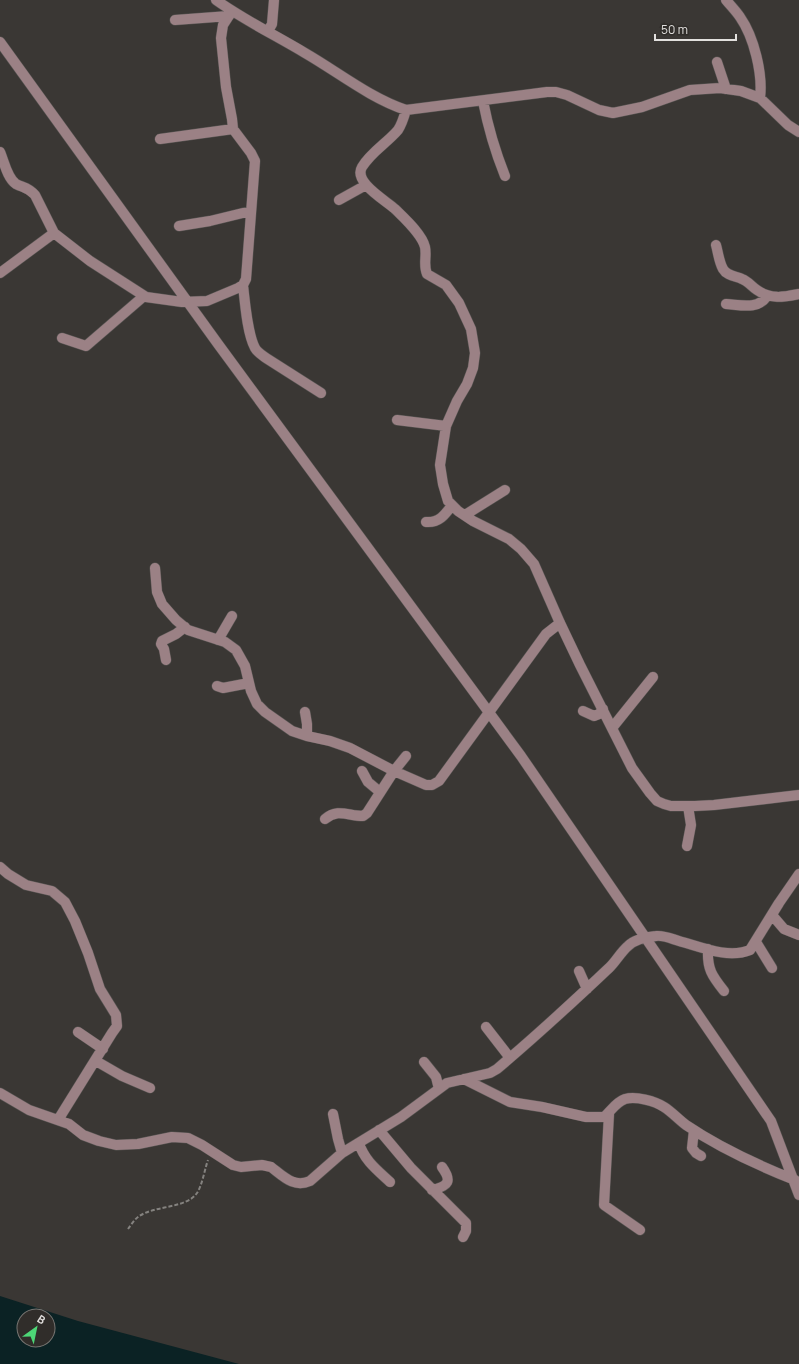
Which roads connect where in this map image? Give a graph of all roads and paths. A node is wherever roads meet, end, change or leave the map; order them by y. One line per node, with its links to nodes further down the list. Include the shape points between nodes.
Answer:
1 (216, 0): 4 (street)
2 (274, 0): 6 (street, via 272,24)
3 (726, 0): 10 (street, via 740,18 751,40 759,70)
4 (230, 14): 5 (street); 6 (street); 13 (street, via 223,25 221,38)
5 (175, 20)
6 (268, 31): 12 (street, via 376,97)
7 (0, 42): 29 (street)
8 (717, 62): 9 (street)
9 (726, 89): 10 (street, via 742,91); 11 (street, via 690,90 642,107 613,112 598,110 556,92)
10 (760, 98): 14 (street)
11 (483, 101): 12 (street); 17 (street, via 487,124)
12 (406, 110): 18 (street, via 399,128 362,167 359,173)
13 (233, 129): 15 (street); 20 (street, via 254,161)
14 (799, 132)
15 (160, 139)
16 (0, 152): 22 (street, via 10,178 35,195)
17 (505, 176)
18 (366, 185): 19 (street); 34 (street, via 420,236 425,247 424,265 427,274 446,285 451,291 460,303 471,329 475,353 473,368)
19 (339, 200)
20 (251, 211): 21 (street); 25 (street, via 246,279)
21 (179, 226)
22 (54, 233): 24 (street); 27 (street, via 90,261)
23 (716, 245): 28 (street, via 725,271)
24 (0, 273)
25 (243, 285): 29 (street, via 207,301); 32 (street, via 255,348)
26 (799, 294): 28 (street, via 781,298)
27 (144, 296): 29 (street); 31 (street, via 86,346)
28 (767, 296): 30 (street, via 754,306)
29 (187, 302): 51 (street)
30 (726, 304)
31 (62, 338)
32 (321, 394)
33 (397, 420): 34 (street)
34 (446, 426): 36 (street, via 440,464 445,494)
35 (505, 490): 37 (street)
36 (452, 505): 37 (street); 38 (street, via 437,521)
37 (465, 515): 41 (street, via 522,549 534,564)
38 (426, 522)
39 (155, 568): 42 (street, via 157,592 162,604)
40 (232, 616): 43 (street)
41 (560, 623): 48 (street); 51 (street, via 546,634)
42 (185, 627): 43 (street); 44 (street, via 162,641)
43 (218, 640): 46 (street, via 226,642 236,650)
44 (166, 660)
45 (653, 677): 52 (street)
46 (249, 683): 47 (street, via 223,688); 53 (street, via 257,704 265,712 292,731)
47 (217, 686)
48 (603, 709): 49 (street, via 594,716); 52 (street)
49 (583, 711)
50 (305, 712): 53 (street)
51 (489, 713): 56 (street, via 436,784 426,785); 66 (street)
52 (612, 728): 59 (street, via 632,768 657,801 671,806)
53 (307, 736): 56 (street, via 350,748)
54 (406, 756): 56 (street)
55 (362, 771): 57 (street, via 368,782)
56 (394, 771): 57 (street)
57 (380, 792): 60 (street, via 363,816 331,814)
58 (799, 794): 59 (street)
59 (688, 806): 61 (street, via 692,825)
60 (325, 819)
61 (687, 846)
62 (0, 867): 75 (street, via 26,885 52,891 65,902 88,953 100,990 116,1015 117,1026)
63 (799, 874): 64 (street)
64 (772, 915): 65 (street, via 784,929); 67 (street)
65 (799, 935)
66 (645, 937): 68 (street, via 666,937); 71 (street, via 628,946); 93 (street, via 771,1121)
67 (756, 942): 68 (street, via 744,953); 69 (street)
68 (708, 949): 72 (street, via 711,973)
69 (772, 968)
70 (579, 971): 71 (street)
71 (587, 989): 76 (street)
72 (724, 991)
73 (486, 1027): 76 (street)
74 (78, 1032): 75 (street)
75 (103, 1049): 77 (street)
76 (510, 1058): 79 (street, via 490,1073)
77 (96, 1061): 80 (street); 85 (street)
78 (424, 1062): 81 (street, via 436,1076)
79 (464, 1079): 81 (street, via 446,1083); 84 (street, via 518,1104 586,1117 604,1117)
80 (150, 1088)
81 (439, 1089): 86 (street)
82 (0, 1093): 85 (street, via 29,1110)
83 (333, 1114): 90 (street)
84 (608, 1114): 87 (street, via 616,1104 625,1099 636,1099 665,1107); 98 (street, via 604,1205)
85 (58, 1120): 89 (street, via 69,1124 83,1135 116,1145 138,1144 172,1137 188,1138)
86 (380, 1130): 88 (street); 95 (street)
87 (694, 1130): 91 (street, via 692,1148); 93 (street, via 766,1169)
88 (359, 1142): 90 (street); 94 (street, via 367,1160)
89 (211, 1151): 90 (street, via 233,1165 271,1167 299,1184 310,1181); 97 (path, via 198,1191 192,1199 138,1217)
90 (342, 1152)
91 (701, 1156)
92 (442, 1166): 95 (street, via 448,1180 444,1187)
93 (796, 1180): 96 (street)
94 (390, 1182)
95 (432, 1190): 99 (street, via 466,1223)
96 (799, 1195)
97 (128, 1229)
98 (640, 1230)
99 (463, 1237)

